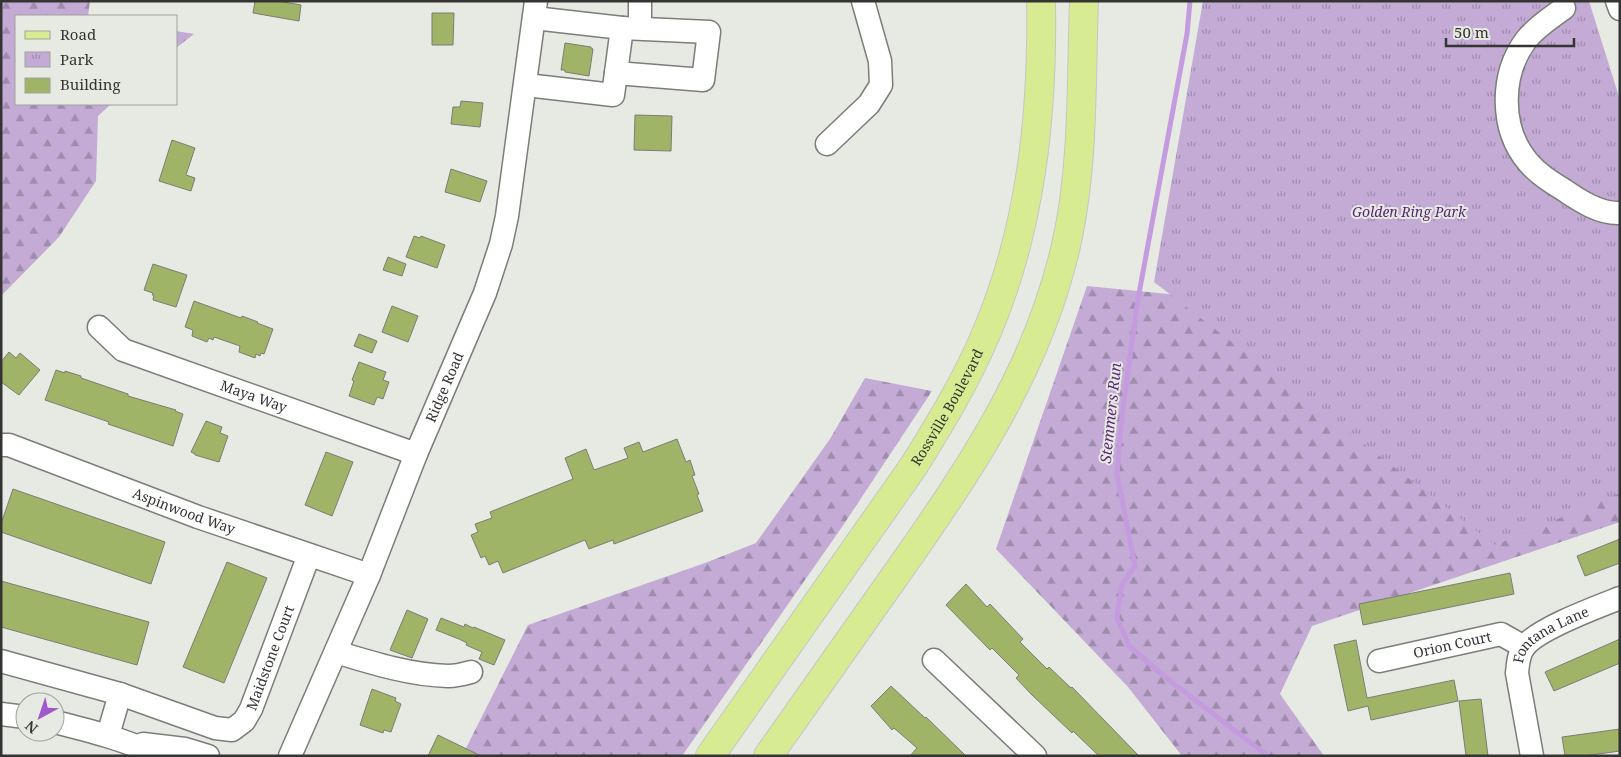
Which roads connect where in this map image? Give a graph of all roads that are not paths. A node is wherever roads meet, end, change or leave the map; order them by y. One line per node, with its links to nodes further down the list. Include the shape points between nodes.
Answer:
1 (640, 1): 11 (street)
2 (863, 1): 16 (street, via 880,61 880,85 870,104)
3 (1030, 1): 12 (main road)
4 (1042, 1): 12 (main road, Rossville Boulevard)
5 (1084, 1): 14 (main road)
6 (1100, 1): 14 (main road)
7 (1617, 1): 10 (street)
8 (534, 6): 11 (street); 15 (street, Ridge Road)
9 (1564, 8): 17 (street, via 1537,29 1518,55 1507,89 1510,127 1527,162 1542,176 1596,209)
10 (1620, 9)
11 (631, 28): 13 (street); 13 (street, via 709,32 704,80)
12 (1042, 43): 40 (main road, Rossville Boulevard, via 1032,170 1022,227 986,333 972,364 913,467)
13 (616, 73): 15 (street, via 612,95)
14 (1081, 76): 41 (main road, via 1079,152 1067,240 1044,318 1022,371 992,430 955,490)
15 (526, 85): 20 (street, Ridge Road, via 508,216 501,244 485,293)
16 (827, 144)
17 (1620, 213)
18 (99, 327): 20 (street, Maya Way, via 123,350)
19 (1, 445): 21 (street, Aspinwood Way, via 9,445 198,517)
20 (416, 454): 22 (street, Ridge Road)
21 (309, 555): 22 (street, Aspinwood Way); 30 (street, Maidstone Court, via 250,709 238,726 232,730 214,728)
22 (369, 575): 25 (street, Ridge Road)
23 (1620, 598): 24 (street, Fontana Lane, via 1562,622)
24 (1524, 647): 28 (street, Orion Court, via 1501,634); 42 (street, Fontana Lane, via 1517,673)
25 (336, 652): 29 (street, via 405,670 450,676); 39 (street, Ridge Road)
26 (934, 660): 36 (street)
27 (1, 661): 30 (street, Maidstone Court)
28 (1378, 661)
29 (471, 672)
30 (120, 694): 34 (street)
31 (1, 714): 32 (street)
32 (15, 716)
33 (65, 724): 34 (street)
34 (108, 735): 35 (street)
35 (134, 744): 37 (street); 38 (street, via 185,749)
36 (1031, 754)
37 (160, 756)
38 (208, 756)
39 (290, 756)
40 (710, 756)
41 (768, 756)
42 (1532, 756)

